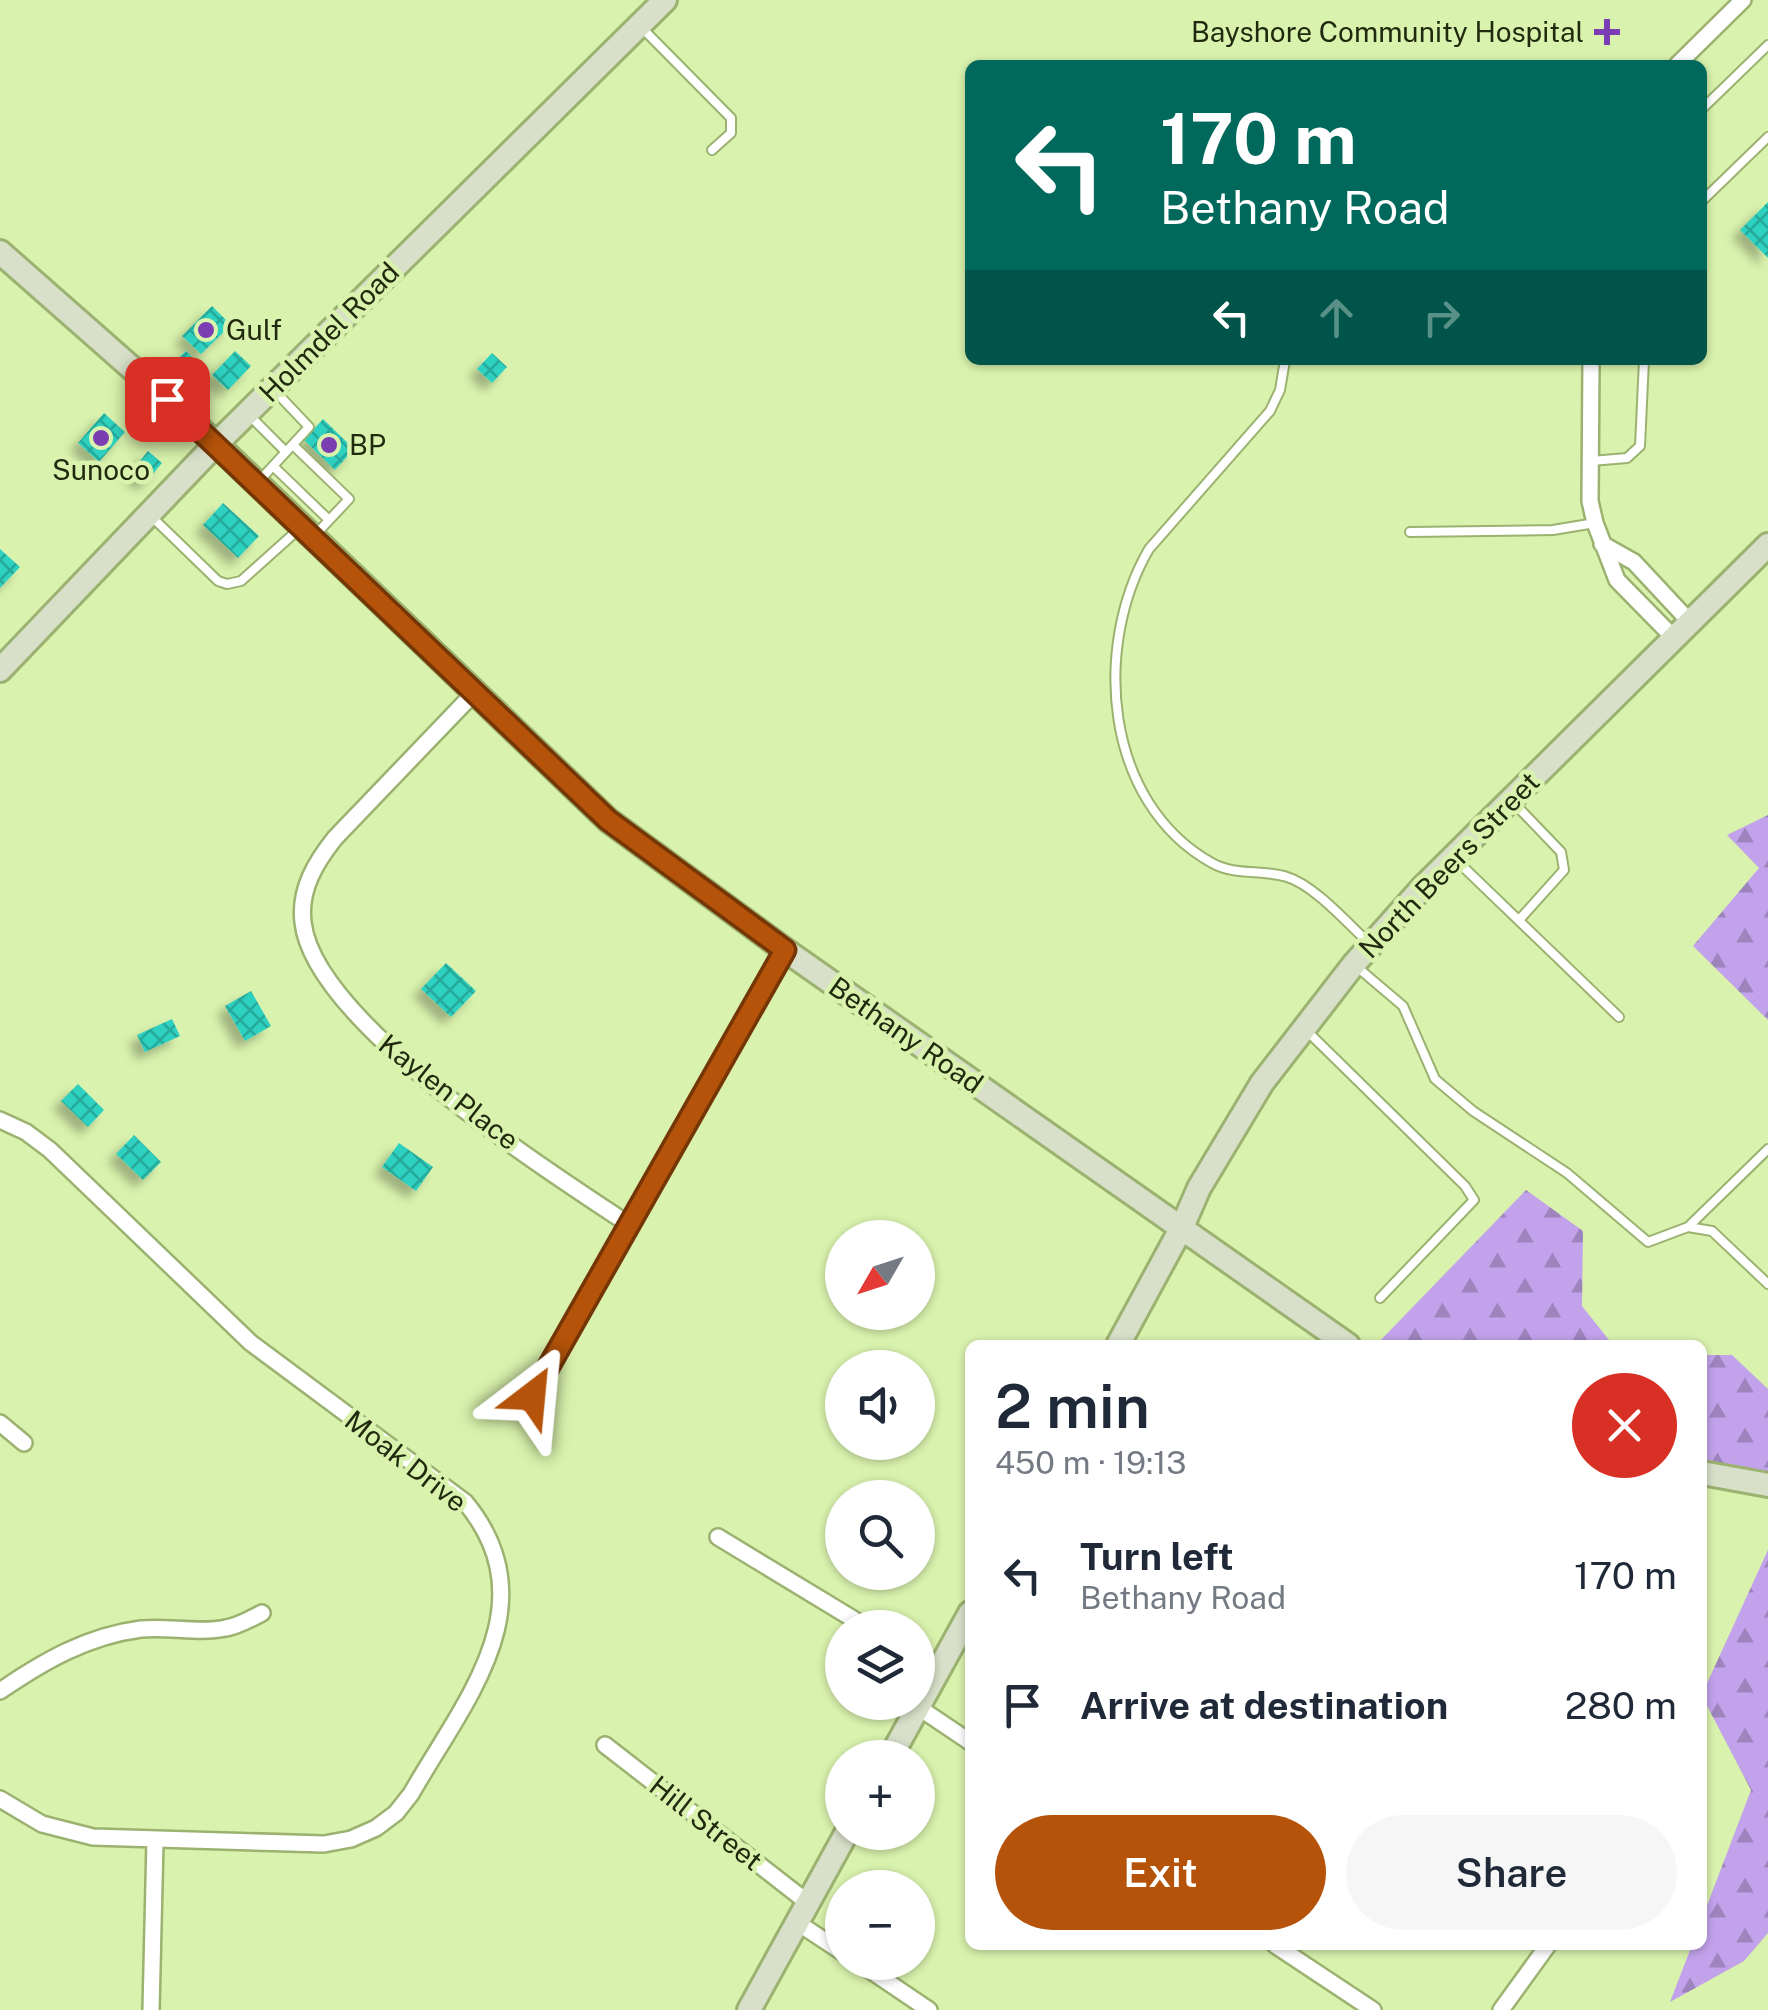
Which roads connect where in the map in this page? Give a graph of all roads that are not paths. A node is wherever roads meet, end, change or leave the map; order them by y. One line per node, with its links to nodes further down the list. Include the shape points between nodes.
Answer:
1 (665, 0): 3 (street, Holmdel Road)
2 (1743, 0): 5 (street)
3 (640, 26): 8 (lane, via 731,118 731,133); 14 (street, Holmdel Road)
4 (1767, 47): 6 (lane)
5 (1682, 60)
6 (1707, 104)
7 (1768, 137): 9 (lane)
8 (712, 150)
9 (1707, 196)
10 (0, 252): 16 (street, Bethany Road)
11 (1284, 365): 32 (lane, via 1270,411 1138,567 1127,596 1114,687 1126,751 1151,804 1193,851 1227,870 1301,883)
12 (1591, 365): 18 (street)
13 (1644, 365): 18 (lane, via 1640,446 1627,458)
14 (272, 388): 15 (street, Holmdel Road); 17 (lane, via 309,427)
15 (247, 413): 16 (street, Holmdel Road); 17 (lane)
16 (216, 444): 19 (street, Bethany Road); 20 (street, Holmdel Road)
17 (290, 448): 19 (lane); 22 (lane, via 348,500)
18 (1590, 461): 21 (street)
19 (265, 474): 22 (street, Bethany Road)
20 (150, 514): 22 (lane, via 218,582 228,584); 27 (street, Holmdel Road)
21 (1595, 523): 23 (lane); 24 (street)
22 (315, 528): 28 (street, Bethany Road)
23 (1410, 532)
24 (1602, 544): 26 (street, via 1634,562); 26 (street, via 1617,580)
25 (1768, 545): 26 (street, North Beers Street)
26 (1681, 629): 29 (street, North Beers Street)
27 (0, 670)
28 (474, 693): 33 (street, Bethany Road, via 608,820); 39 (street, Kaylen Place, via 319,859 302,912 310,952 339,996 399,1058)
29 (1510, 800): 30 (street, North Beers Street); 31 (lane, via 1561,852 1564,870)
30 (1453, 857): 31 (lane); 32 (street, North Beers Street)
31 (1519, 920): 35 (lane)
32 (1371, 944): 34 (street, North Beers Street)
33 (785, 950): 39 (street); 40 (street, Bethany Road)
34 (1354, 964): 36 (street, North Beers Street); 41 (lane, via 1403,1006 1435,1079 1473,1111 1567,1173 1648,1242)
35 (1619, 1017)
36 (1303, 1027): 40 (street, North Beers Street, via 1262,1082); 43 (lane, via 1474,1200)
37 (0, 1120): 63 (street, Moak Drive, via 50,1150 251,1342 465,1502 487,1533 500,1570 503,1597 494,1644 396,1813 334,1843)
38 (1768, 1150): 41 (lane)
39 (628, 1224): 46 (street)
40 (1182, 1227): 44 (street, North Beers Street); 45 (street, Bethany Road)
41 (1688, 1228): 42 (lane, via 1712,1231)
42 (1768, 1284)
43 (1380, 1298)
44 (1121, 1340)
45 (1341, 1340)
46 (532, 1396)
47 (0, 1423): 48 (street)
48 (24, 1443)
49 (1707, 1473): 50 (street)
50 (1768, 1485)
51 (718, 1537): 52 (street)
52 (838, 1610)
53 (262, 1613): 58 (street, via 231,1628 118,1633 61,1652)
54 (965, 1622): 56 (street)
55 (935, 1668): 56 (street)
56 (938, 1670): 57 (street)
57 (935, 1676)
58 (0, 1691)
59 (935, 1718): 60 (street)
60 (965, 1739)
61 (605, 1745): 65 (street, Hill Street)
62 (0, 1799): 63 (street, Moak Drive, via 69,1832)
63 (156, 1840): 70 (street)
64 (836, 1850): 65 (street)
65 (803, 1912): 66 (street, Hill Street); 71 (street)
66 (825, 1935)
67 (1283, 1950): 73 (street)
68 (1544, 1950): 74 (street)
69 (885, 1980): 72 (street)
70 (151, 2010)
71 (750, 2010)
72 (930, 2010)
73 (1373, 2010)
74 (1501, 2010)

